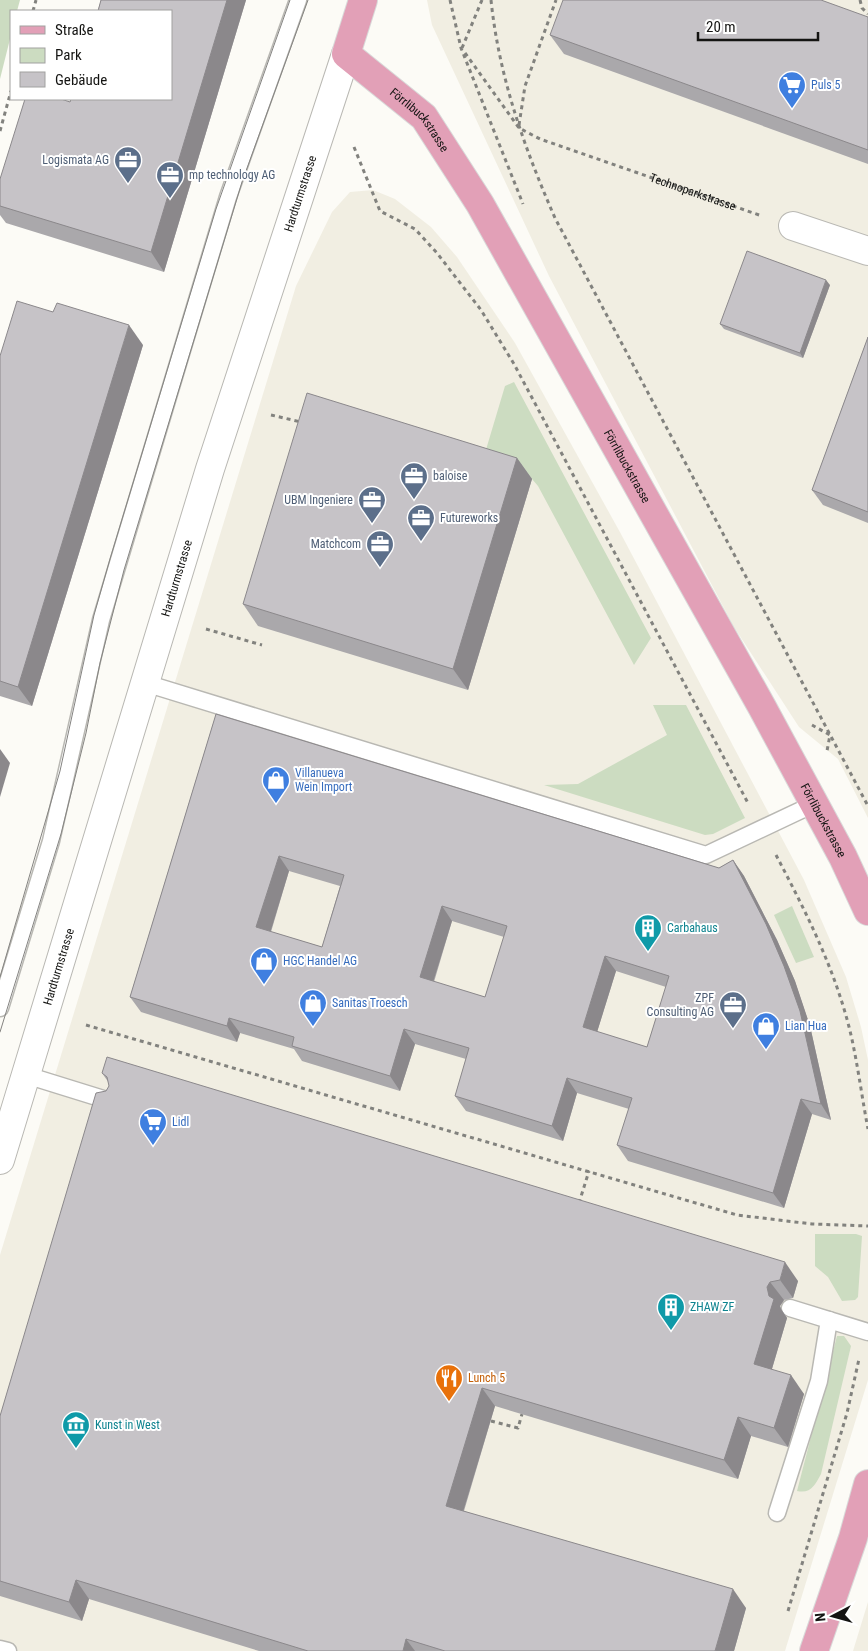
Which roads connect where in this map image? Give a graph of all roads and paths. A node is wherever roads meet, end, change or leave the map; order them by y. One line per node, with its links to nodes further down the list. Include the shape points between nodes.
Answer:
1 (298, 0): 24 (lane, via 228,197 102,620 51,841)
2 (363, 0): 8 (main road, Hardturmstrasse)
3 (482, 0): 10 (path, via 462,48)
4 (491, 0): 10 (path, via 500,59)
5 (556, 0): 10 (path, via 525,86)
6 (860, 0): 7 (path)
7 (868, 14)
8 (346, 54): 19 (street, Hardturmstrasse, via 216,450); 20 (main road, Förrlibuckstrasse, via 424,117 480,204)
9 (10, 96): 11 (path)
10 (519, 128): 13 (path, Technoparkstrasse, via 540,139); 21 (path, via 533,168 570,246)
11 (0, 131)
12 (380, 211): 22 (path, via 415,229 481,310 556,439)
13 (793, 226): 14 (street)
14 (868, 252)
15 (271, 415): 16 (path)
16 (306, 423)
17 (206, 629): 18 (path)
18 (262, 645)
19 (145, 682): 22 (lane, via 706,855); 26 (street, Hardturmstrasse)
20 (814, 804): 22 (lane); 23 (main road, Förrlibuckstrasse)
21 (868, 806)
22 (762, 828): 29 (path, via 801,903 831,971 851,1034)
23 (868, 911)
24 (0, 1008)
25 (86, 1026): 31 (path)
26 (26, 1075): 27 (lane); 28 (street, Hardturmstrasse)
27 (112, 1102)
28 (7, 1112): 30 (street, Hardturmstrasse)
29 (868, 1129)
30 (0, 1160)
31 (589, 1171): 32 (path); 33 (path, via 737,1215 812,1224)
32 (578, 1206)
33 (868, 1226)
34 (790, 1308): 35 (lane)
35 (829, 1320): 36 (lane); 40 (lane, via 819,1381)
36 (867, 1331): 41 (path, via 847,1413)
37 (522, 1414): 38 (path, via 518,1428)
38 (491, 1421)
39 (868, 1484): 44 (main road)
40 (777, 1513)
41 (787, 1614)
42 (0, 1649): 43 (lane)
43 (8, 1651)
44 (814, 1651)

